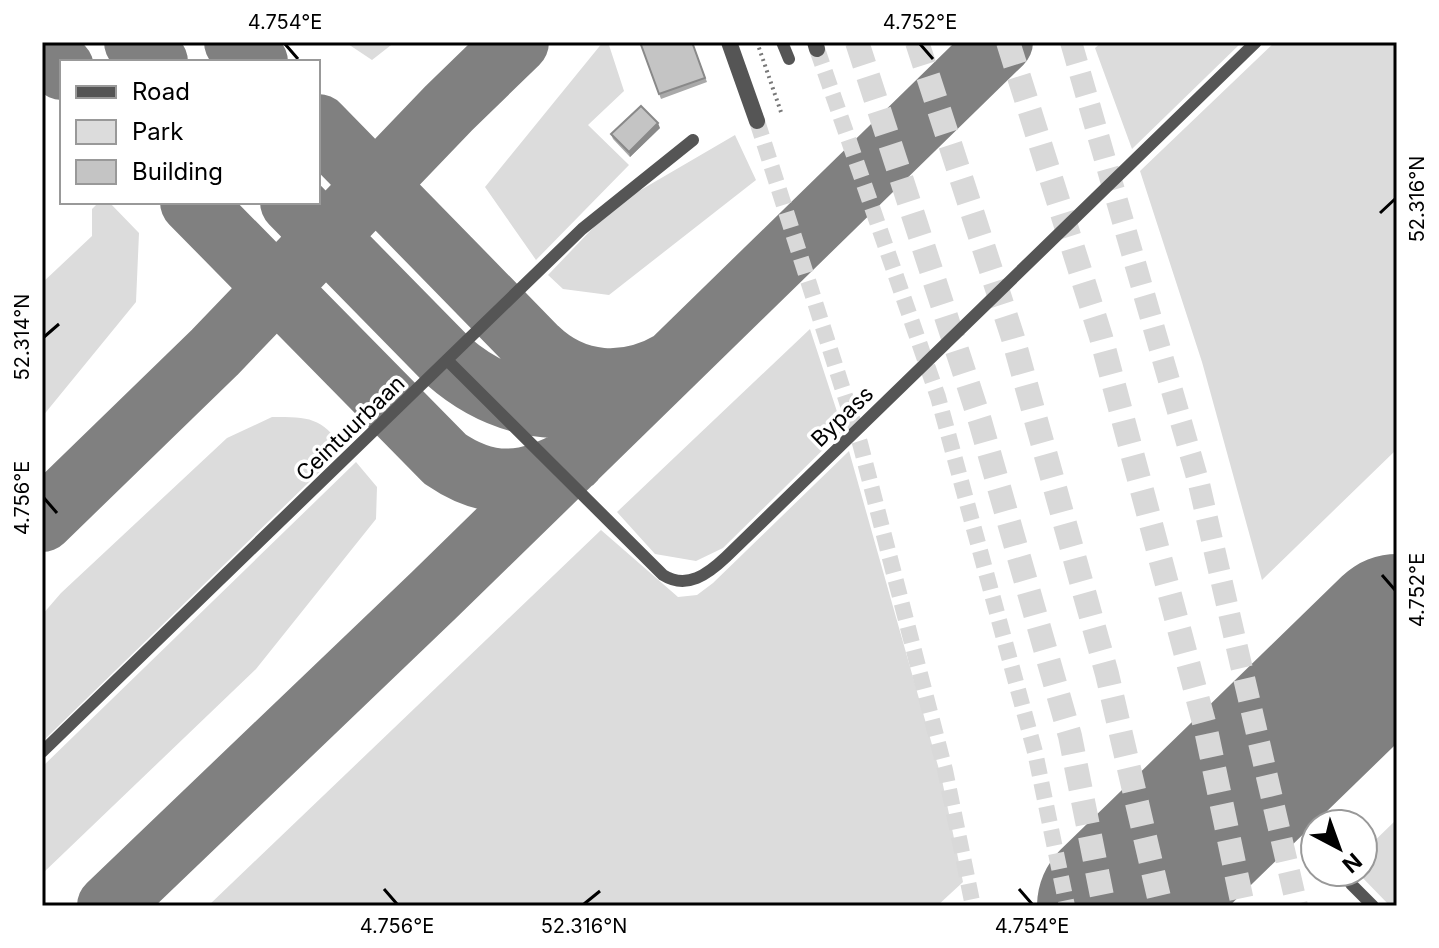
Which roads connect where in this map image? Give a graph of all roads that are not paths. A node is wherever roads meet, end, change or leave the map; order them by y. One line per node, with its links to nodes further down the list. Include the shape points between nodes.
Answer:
1 (729, 42): 5 (street)
2 (782, 42): 4 (lane)
3 (1256, 42): 7 (lane, Bypass, via 726,557 695,579 676,582 663,575)
4 (789, 59)
5 (757, 121)
6 (693, 140): 7 (lane, Ceintuurbaan, via 582,229)
7 (448, 361): 8 (lane, Ceintuurbaan)
8 (42, 752)
9 (1355, 888): 10 (lane)
10 (1373, 906)

